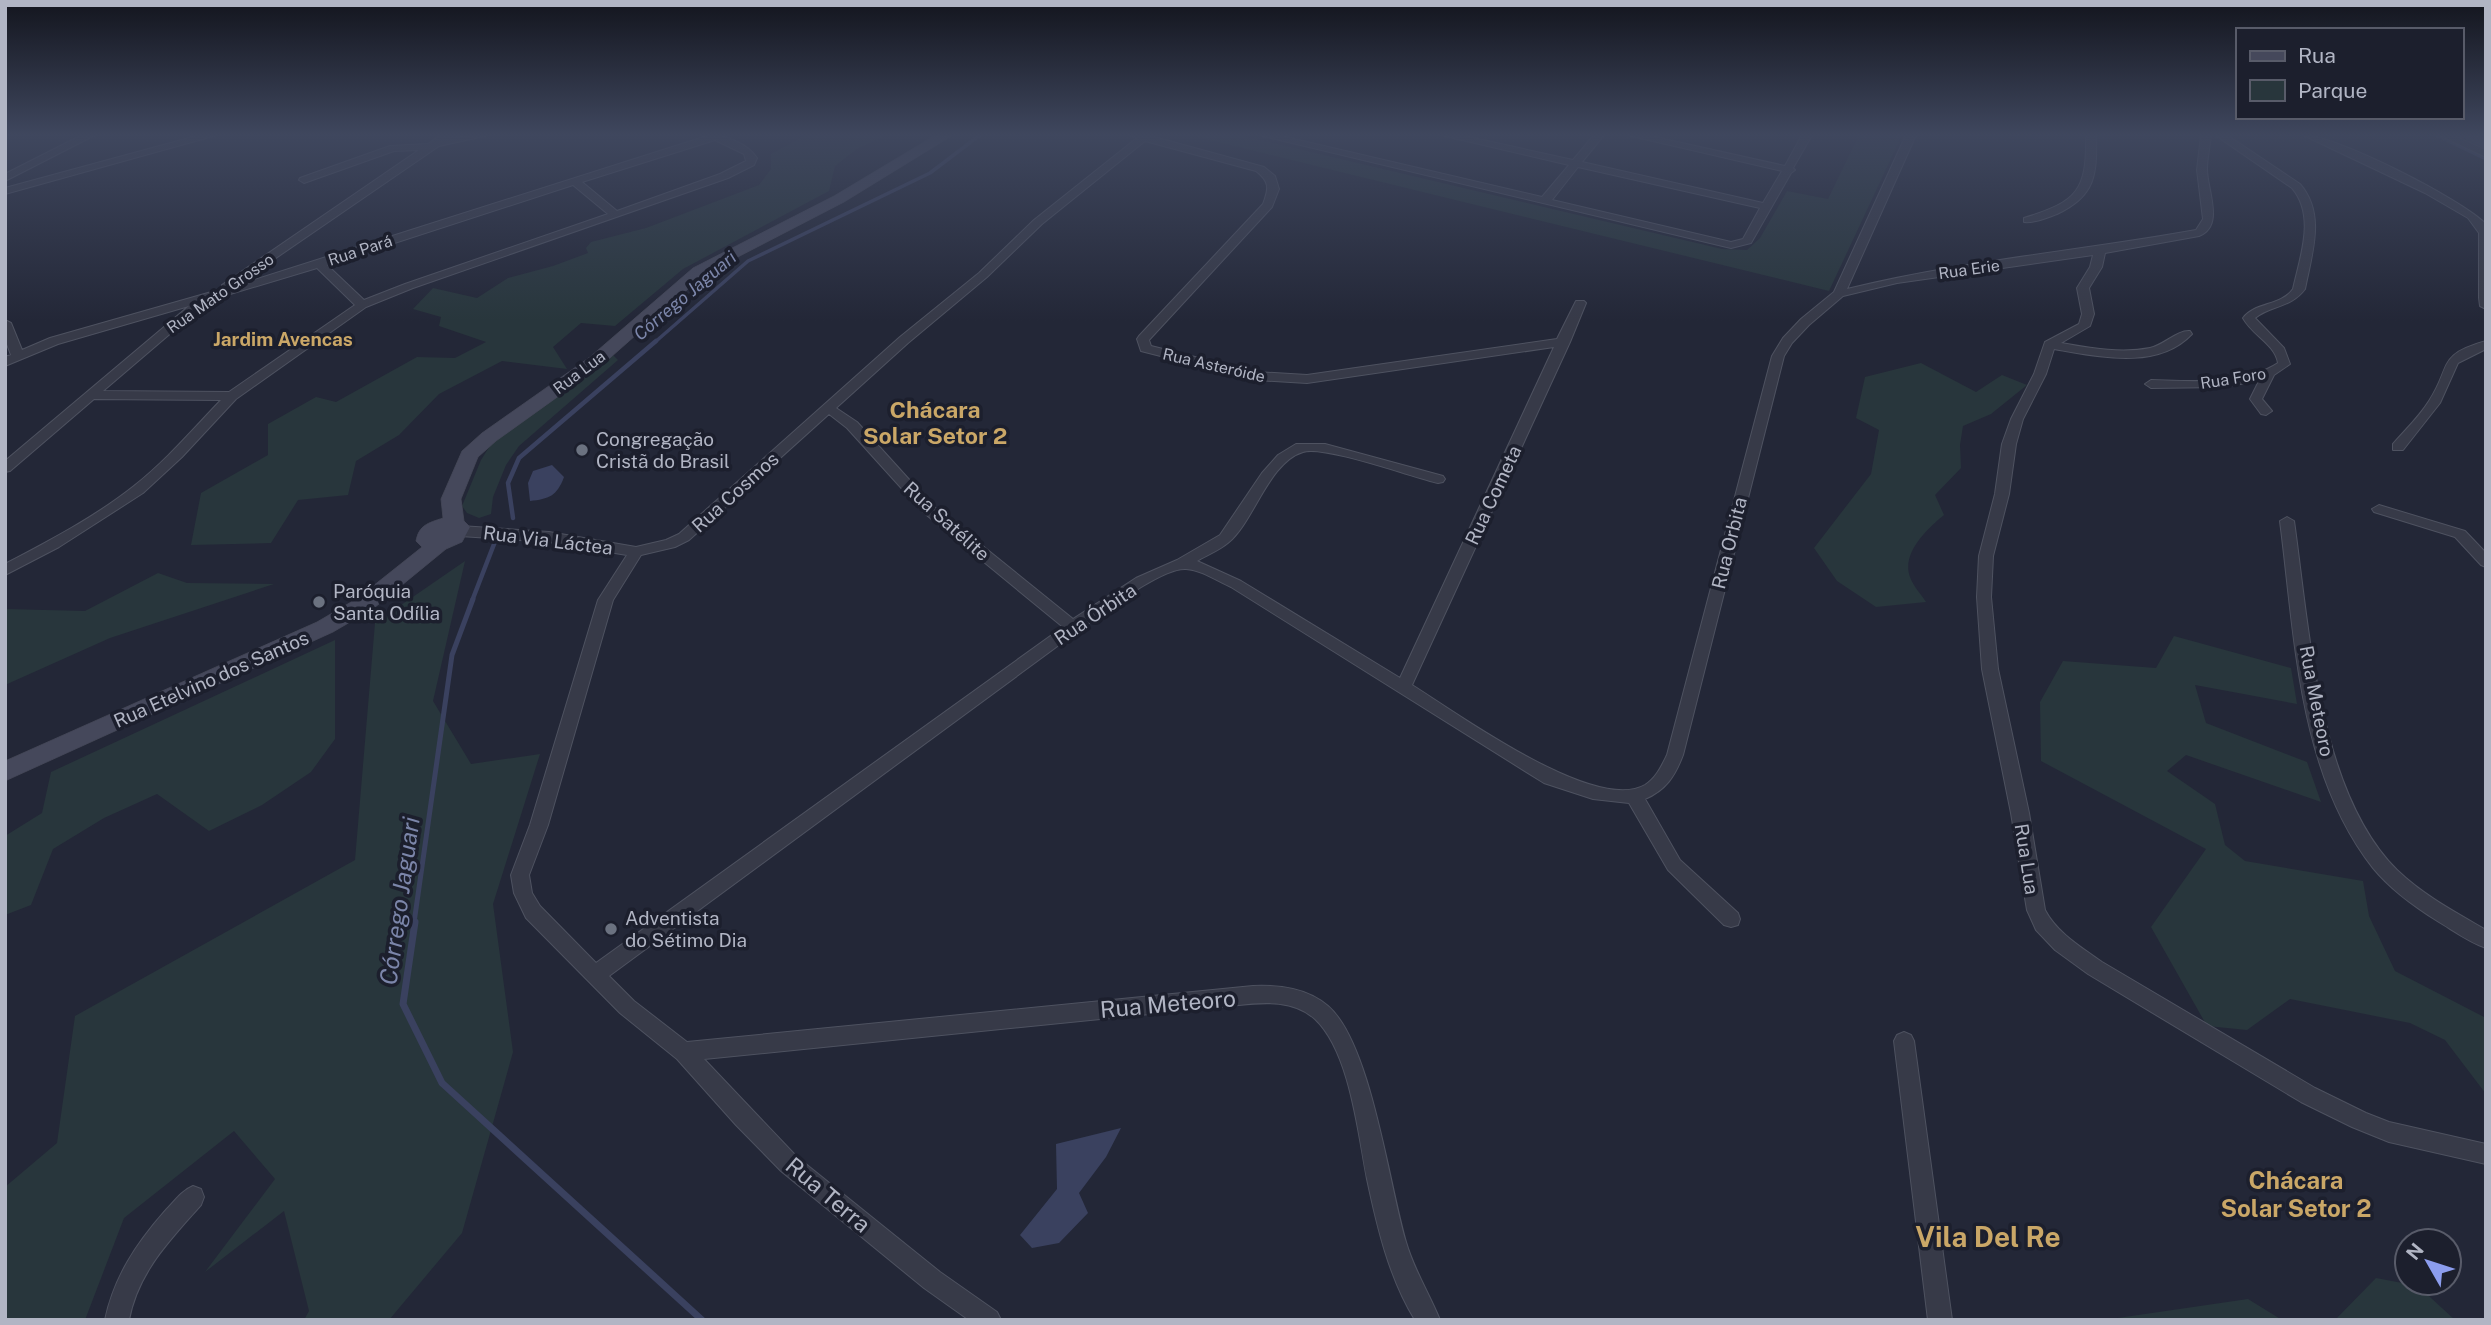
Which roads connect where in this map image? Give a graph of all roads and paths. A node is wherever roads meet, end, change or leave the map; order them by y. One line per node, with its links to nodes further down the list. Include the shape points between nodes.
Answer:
1 (354, 197): 24 (street, Rua Mato Grosso)
2 (526, 197): 22 (street, Rua Pará)
3 (594, 197): 19 (street)
4 (667, 197): 19 (street)
5 (844, 197): 46 (street, Rua Lua, via 699,271 596,362 489,436 469,455)
6 (1067, 197): 39 (street, Rua Cosmos)
7 (1271, 197): 30 (street, Rua Asteróide, via 1143,339 1144,348 1255,376 1307,379)
8 (1527, 197): 17 (street)
9 (1549, 197): 17 (street)
10 (1722, 197): 18 (street)
11 (1774, 197): 18 (street)
12 (1883, 197): 23 (street)
13 (2073, 197): 20 (street)
14 (2205, 197): 21 (street, Rua Erie, via 2208,219 2199,233)
15 (2304, 197): 35 (street, Rua Foro, via 2311,216 2299,289 2294,296 2249,318 2254,329 2284,356 2284,364)
16 (2436, 197): 27 (street, via 2474,218 2484,230)
17 (1545, 201): 18 (street, via 1731,245 1747,241)
18 (1768, 207)
19 (617, 215): 26 (street)
20 (2028, 220)
21 (2100, 251): 23 (street, Rua Erie, via 1897,280); 31 (street, via 2083,288 2088,314 2084,326)
22 (320, 264): 24 (street, Rua Pará); 26 (street)
23 (1839, 294): 54 (street, Rua Orbita, via 1796,331 1778,356 1675,755 1664,778)
24 (208, 299): 33 (street, Rua Pará, via 63,338); 37 (street, Rua Mato Grosso, via 164,331)
25 (1580, 303): 30 (street, Rua Cometa)
26 (362, 305): 38 (street)
27 (2486, 306)
28 (5, 323): 33 (street)
29 (2186, 334): 31 (street, via 2164,348 2122,354)
30 (1564, 342): 52 (street, Rua Cometa)
31 (2049, 345): 60 (street, Rua Lua, via 2009,444 1986,556 1984,597 1990,669 2032,894 2043,924 2095,968 2308,1095 2389,1132)
32 (2486, 345): 41 (street, via 2462,352 2449,363 2436,401)
33 (18, 356): 34 (street, Rua Pará)
34 (5, 362)
35 (2269, 373): 36 (street, Rua Foro, via 2220,383); 40 (street, via 2256,399)
36 (2151, 384)
37 (92, 396): 38 (street); 42 (street, Rua Mato Grosso)
38 (232, 396): 50 (street, via 138,490)
39 (828, 408): 47 (street, Rua Cosmos, via 684,537); 51 (street, Rua Satélite, via 852,425 928,509)
40 (2266, 411)
41 (2398, 447)
42 (5, 468)
43 (1438, 479): 49 (street, Rua Órbita, via 1325,448 1301,447 1267,476 1225,538)
44 (2379, 509): 48 (street, via 2460,534)
45 (2287, 521): 56 (street, Rua Meteoro, via 2323,748 2338,788 2368,848 2388,872 2419,899)
46 (443, 532): 47 (street, Rua Via Láctea, via 511,532); 53 (street, Rua Etelvino dos Santos, via 366,603 325,627)
47 (636, 552): 57 (street, via 606,600 520,875 533,912)
48 (2486, 562)
49 (1181, 564): 51 (street, Rua Órbita, via 1133,586); 52 (street, via 1236,584)
50 (5, 570)
51 (1073, 627): 57 (street, Rua Órbita)
52 (1404, 686): 54 (street, via 1550,778 1599,794)
53 (5, 772)
54 (1634, 796): 55 (street, via 1674,865)
55 (1731, 919)
56 (2486, 940)
57 (597, 974): 59 (street, via 627,1007)
58 (1904, 1041): 65 (street)
59 (684, 1052): 63 (street, Rua Terra, via 789,1164 932,1280); 64 (street, Rua Meteoro, via 1199,1000 1282,995 1307,1001 1327,1016 1339,1033 1361,1099 1383,1201 1410,1286)
60 (2484, 1158)
61 (193, 1198): 62 (street, via 149,1247 126,1285)
62 (117, 1320)
63 (989, 1320)
64 (1428, 1320)
65 (1940, 1320)

